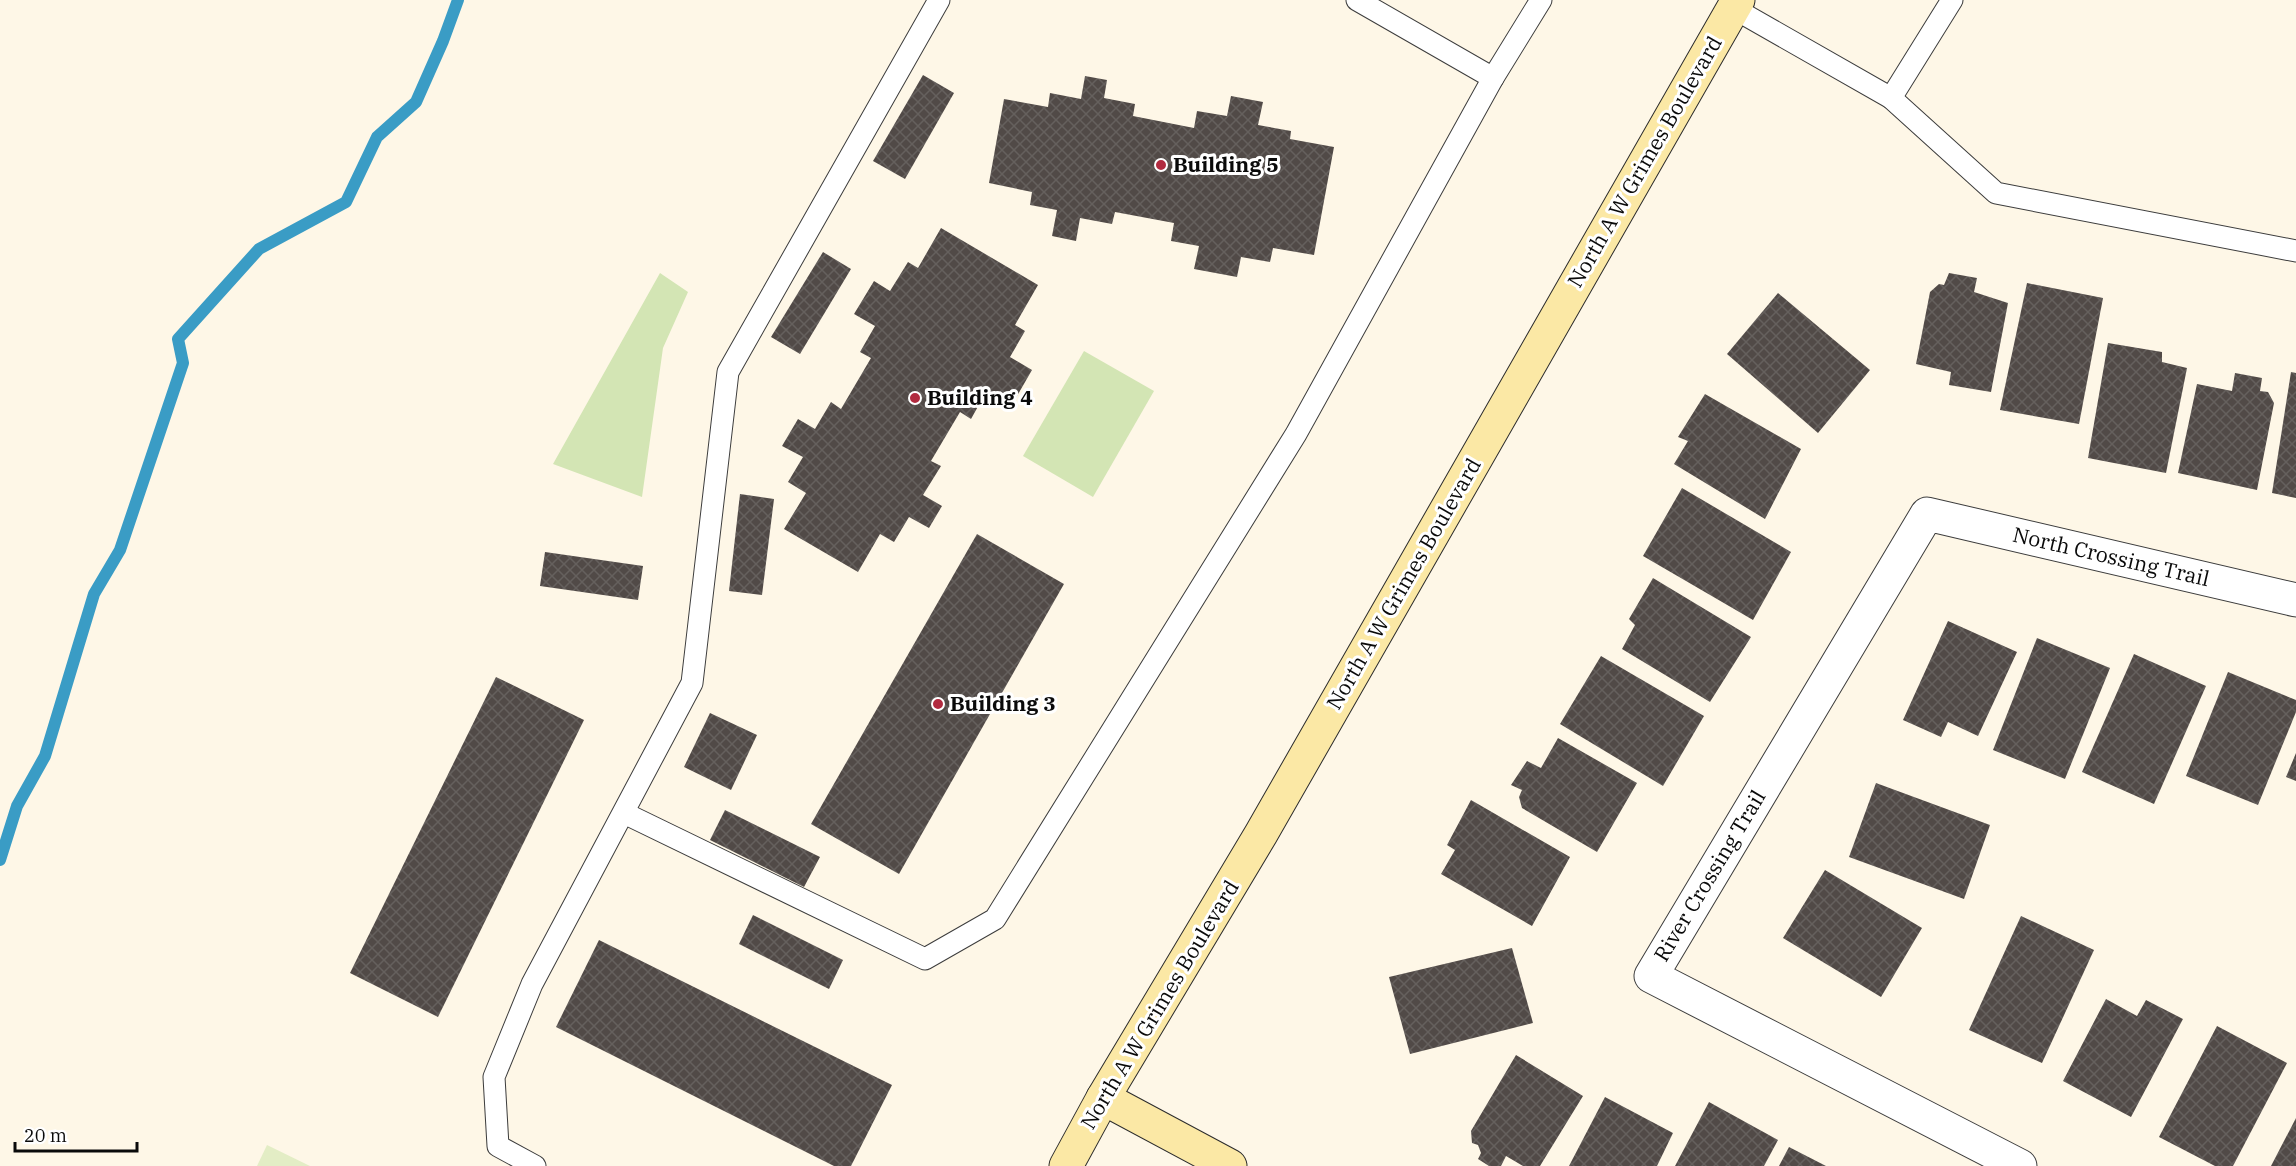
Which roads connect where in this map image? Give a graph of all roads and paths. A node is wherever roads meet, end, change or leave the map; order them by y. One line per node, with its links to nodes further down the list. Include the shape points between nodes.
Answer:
1 (939, 0): 11 (lane, via 728,372 692,683)
2 (1357, 0): 6 (lane)
3 (1541, 0): 6 (lane)
4 (1952, 0): 7 (lane)
5 (1735, 4): 7 (lane); 12 (main road, North A W Grimes Boulevard, via 1262,834)
6 (1493, 78): 11 (lane, via 1296,434 995,919 926,959)
7 (1891, 98): 8 (lane, via 1996,193)
8 (2296, 251)
9 (1927, 514): 10 (street, North Crossing Trail); 16 (street, River Crossing Trail, via 1651,976)
10 (2296, 600)
11 (624, 813): 13 (lane, via 532,984 494,1077 498,1146)
12 (1103, 1098): 14 (main road, North A W Grimes Boulevard); 15 (main road)
13 (535, 1166)
14 (1066, 1166)
15 (1230, 1166)
16 (2020, 1166)

